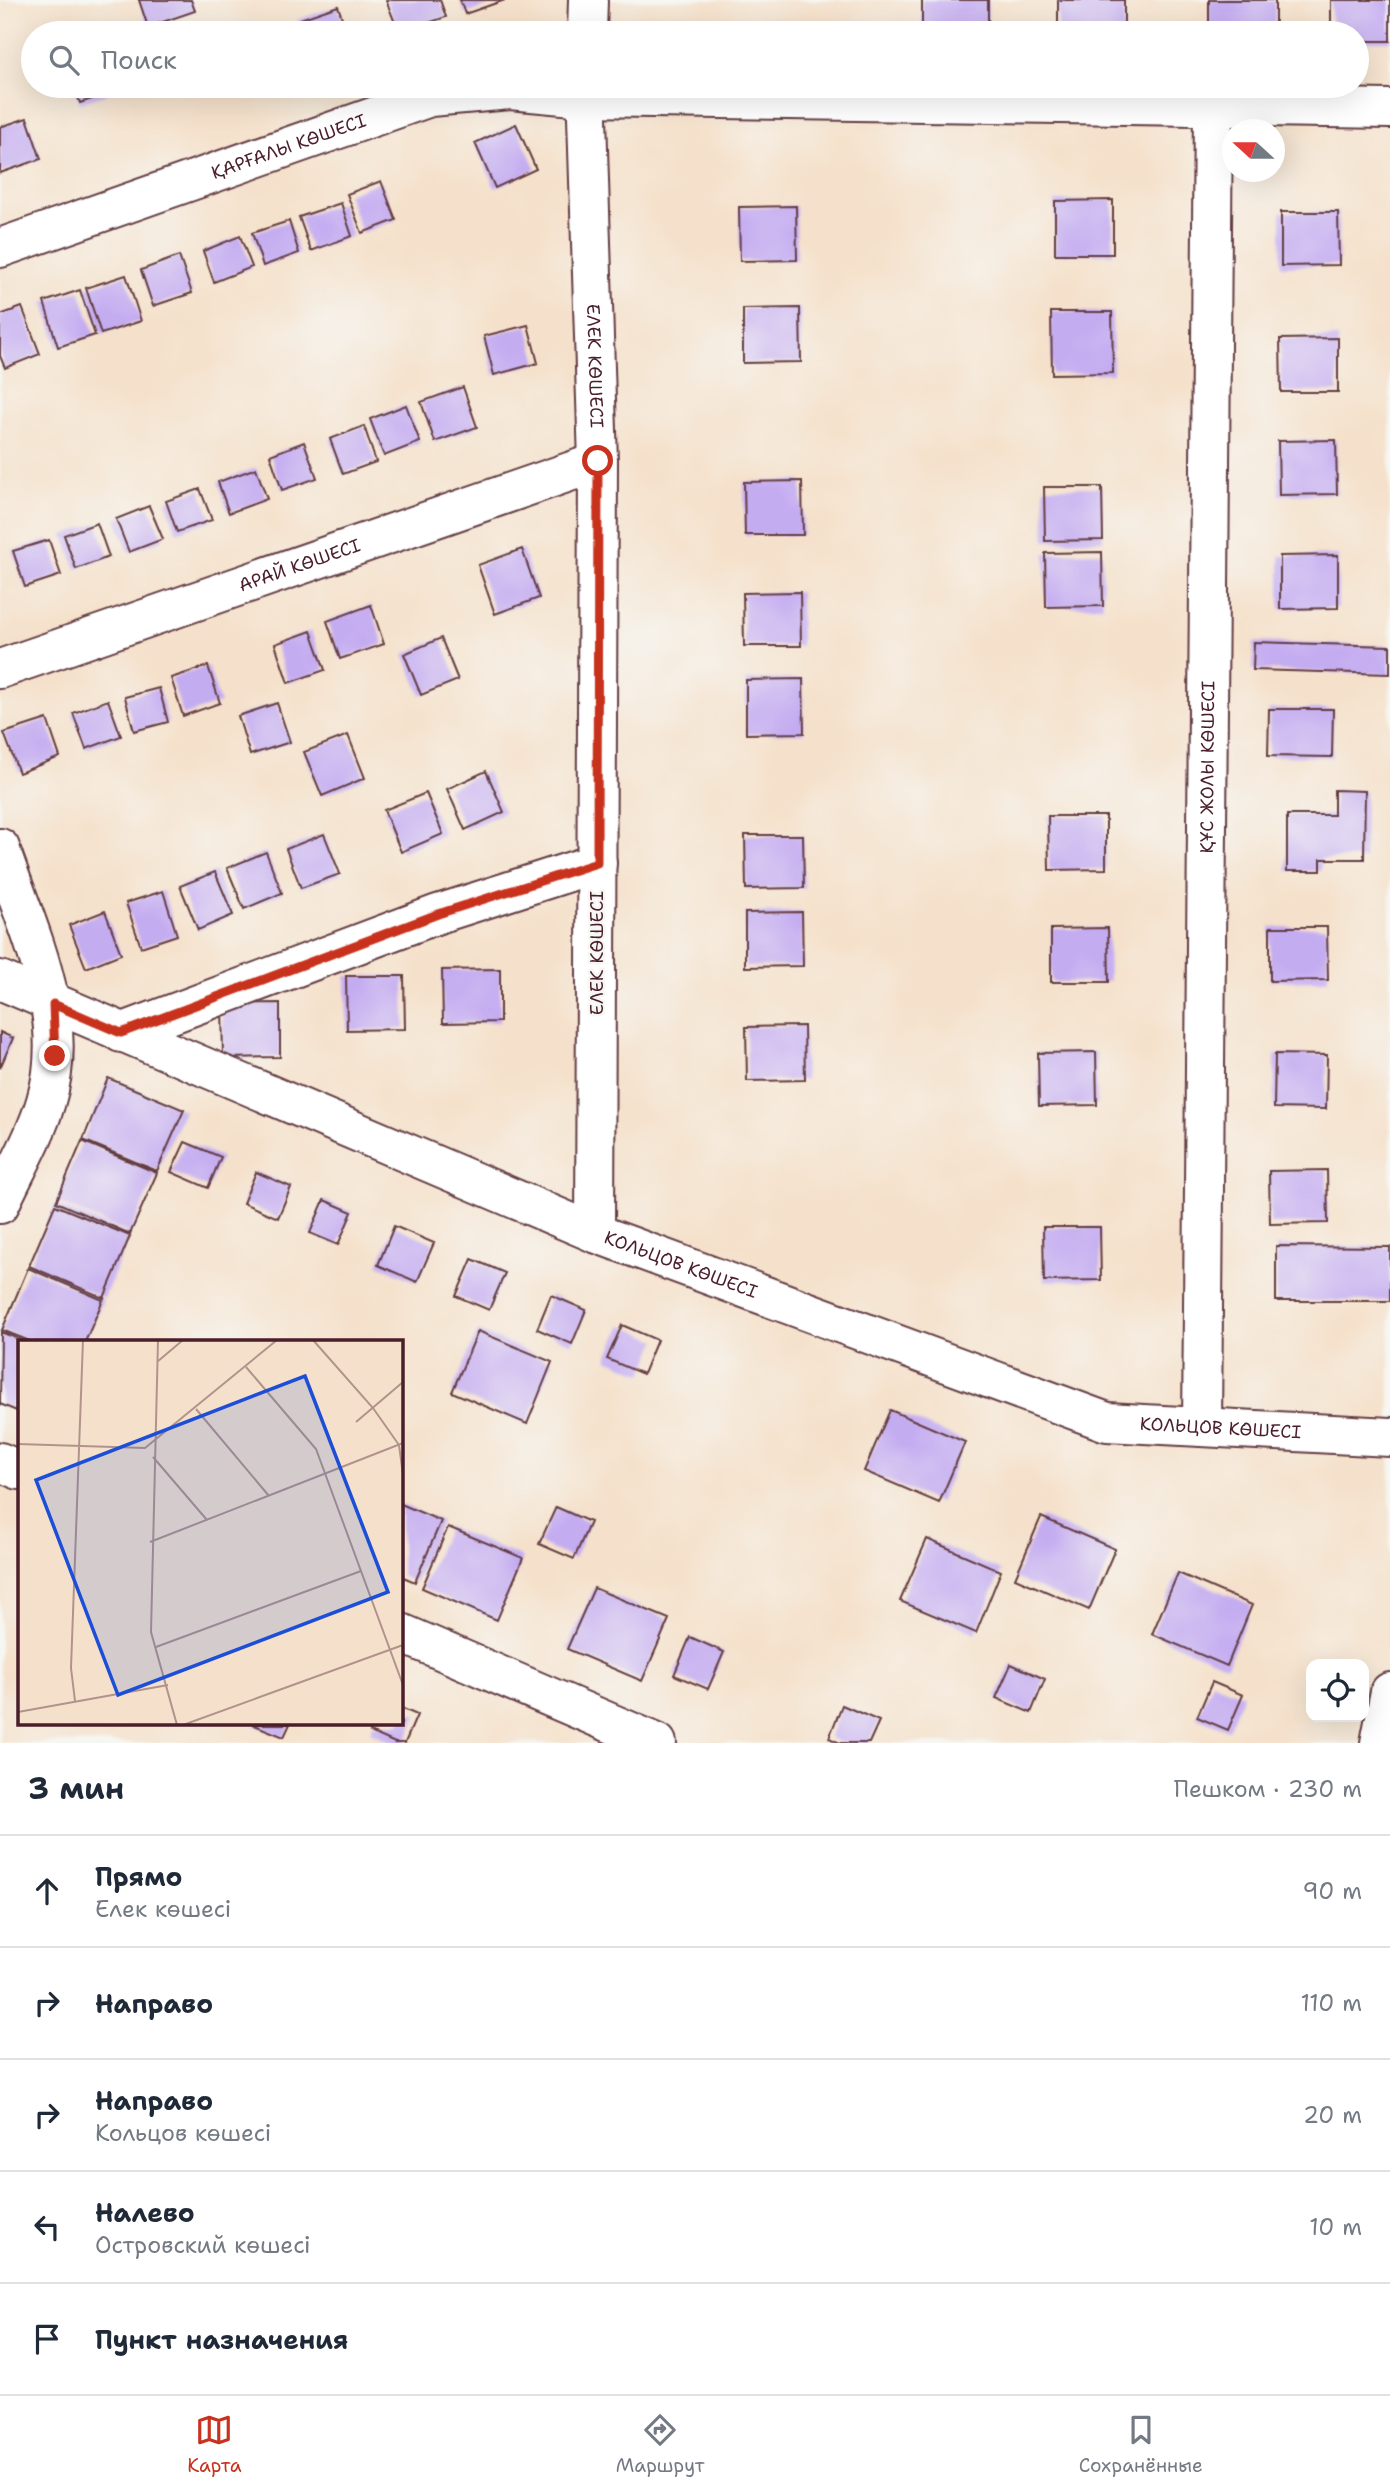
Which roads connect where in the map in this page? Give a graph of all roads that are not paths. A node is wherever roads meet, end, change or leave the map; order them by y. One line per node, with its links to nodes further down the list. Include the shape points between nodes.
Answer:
1 (588, 0): 2 (street)
2 (587, 21)
3 (427, 98): 8 (street, ҚАРҒАЛЫ КӨШЕСІ)
4 (586, 98): 9 (street, ЕЛЕК КӨШЕСІ)
5 (844, 98): 6 (street, ҚАРҒАЛЫ КӨШЕСІ)
6 (1213, 108): 7 (street, ҚАРҒАЛЫ КӨШЕСІ); 18 (street, ҚҰС ЖОЛЫ КӨШЕСІ)
7 (1390, 109)
8 (0, 248)
9 (598, 461): 10 (street, АРАЙ КӨШЕСІ); 12 (street, ЕЛЕК КӨШЕСІ)
10 (0, 669)
11 (0, 848): 14 (street)
12 (597, 863): 15 (street, via 438,914); 17 (street, ЕЛЕК КӨШЕСІ)
13 (0, 980): 14 (street, КОЛЬЦОВ КӨШЕСІ)
14 (53, 1004): 15 (street, КОЛЬЦОВ КӨШЕСІ); 16 (street, via 55,1056 46,1102)
15 (121, 1033): 17 (street, КОЛЬЦОВ КӨШЕСІ)
16 (0, 1204)
17 (595, 1233): 18 (street, КОЛЬЦОВ КӨШЕСІ, via 1107,1422)
18 (1202, 1427): 19 (street, КОЛЬЦОВ КӨШЕСІ)
19 (1390, 1437)
20 (0, 1462): 21 (street)
21 (18, 1470)
22 (402, 1633): 24 (street)
23 (1390, 1692): 25 (street)
24 (657, 1743)
25 (1380, 1743)

